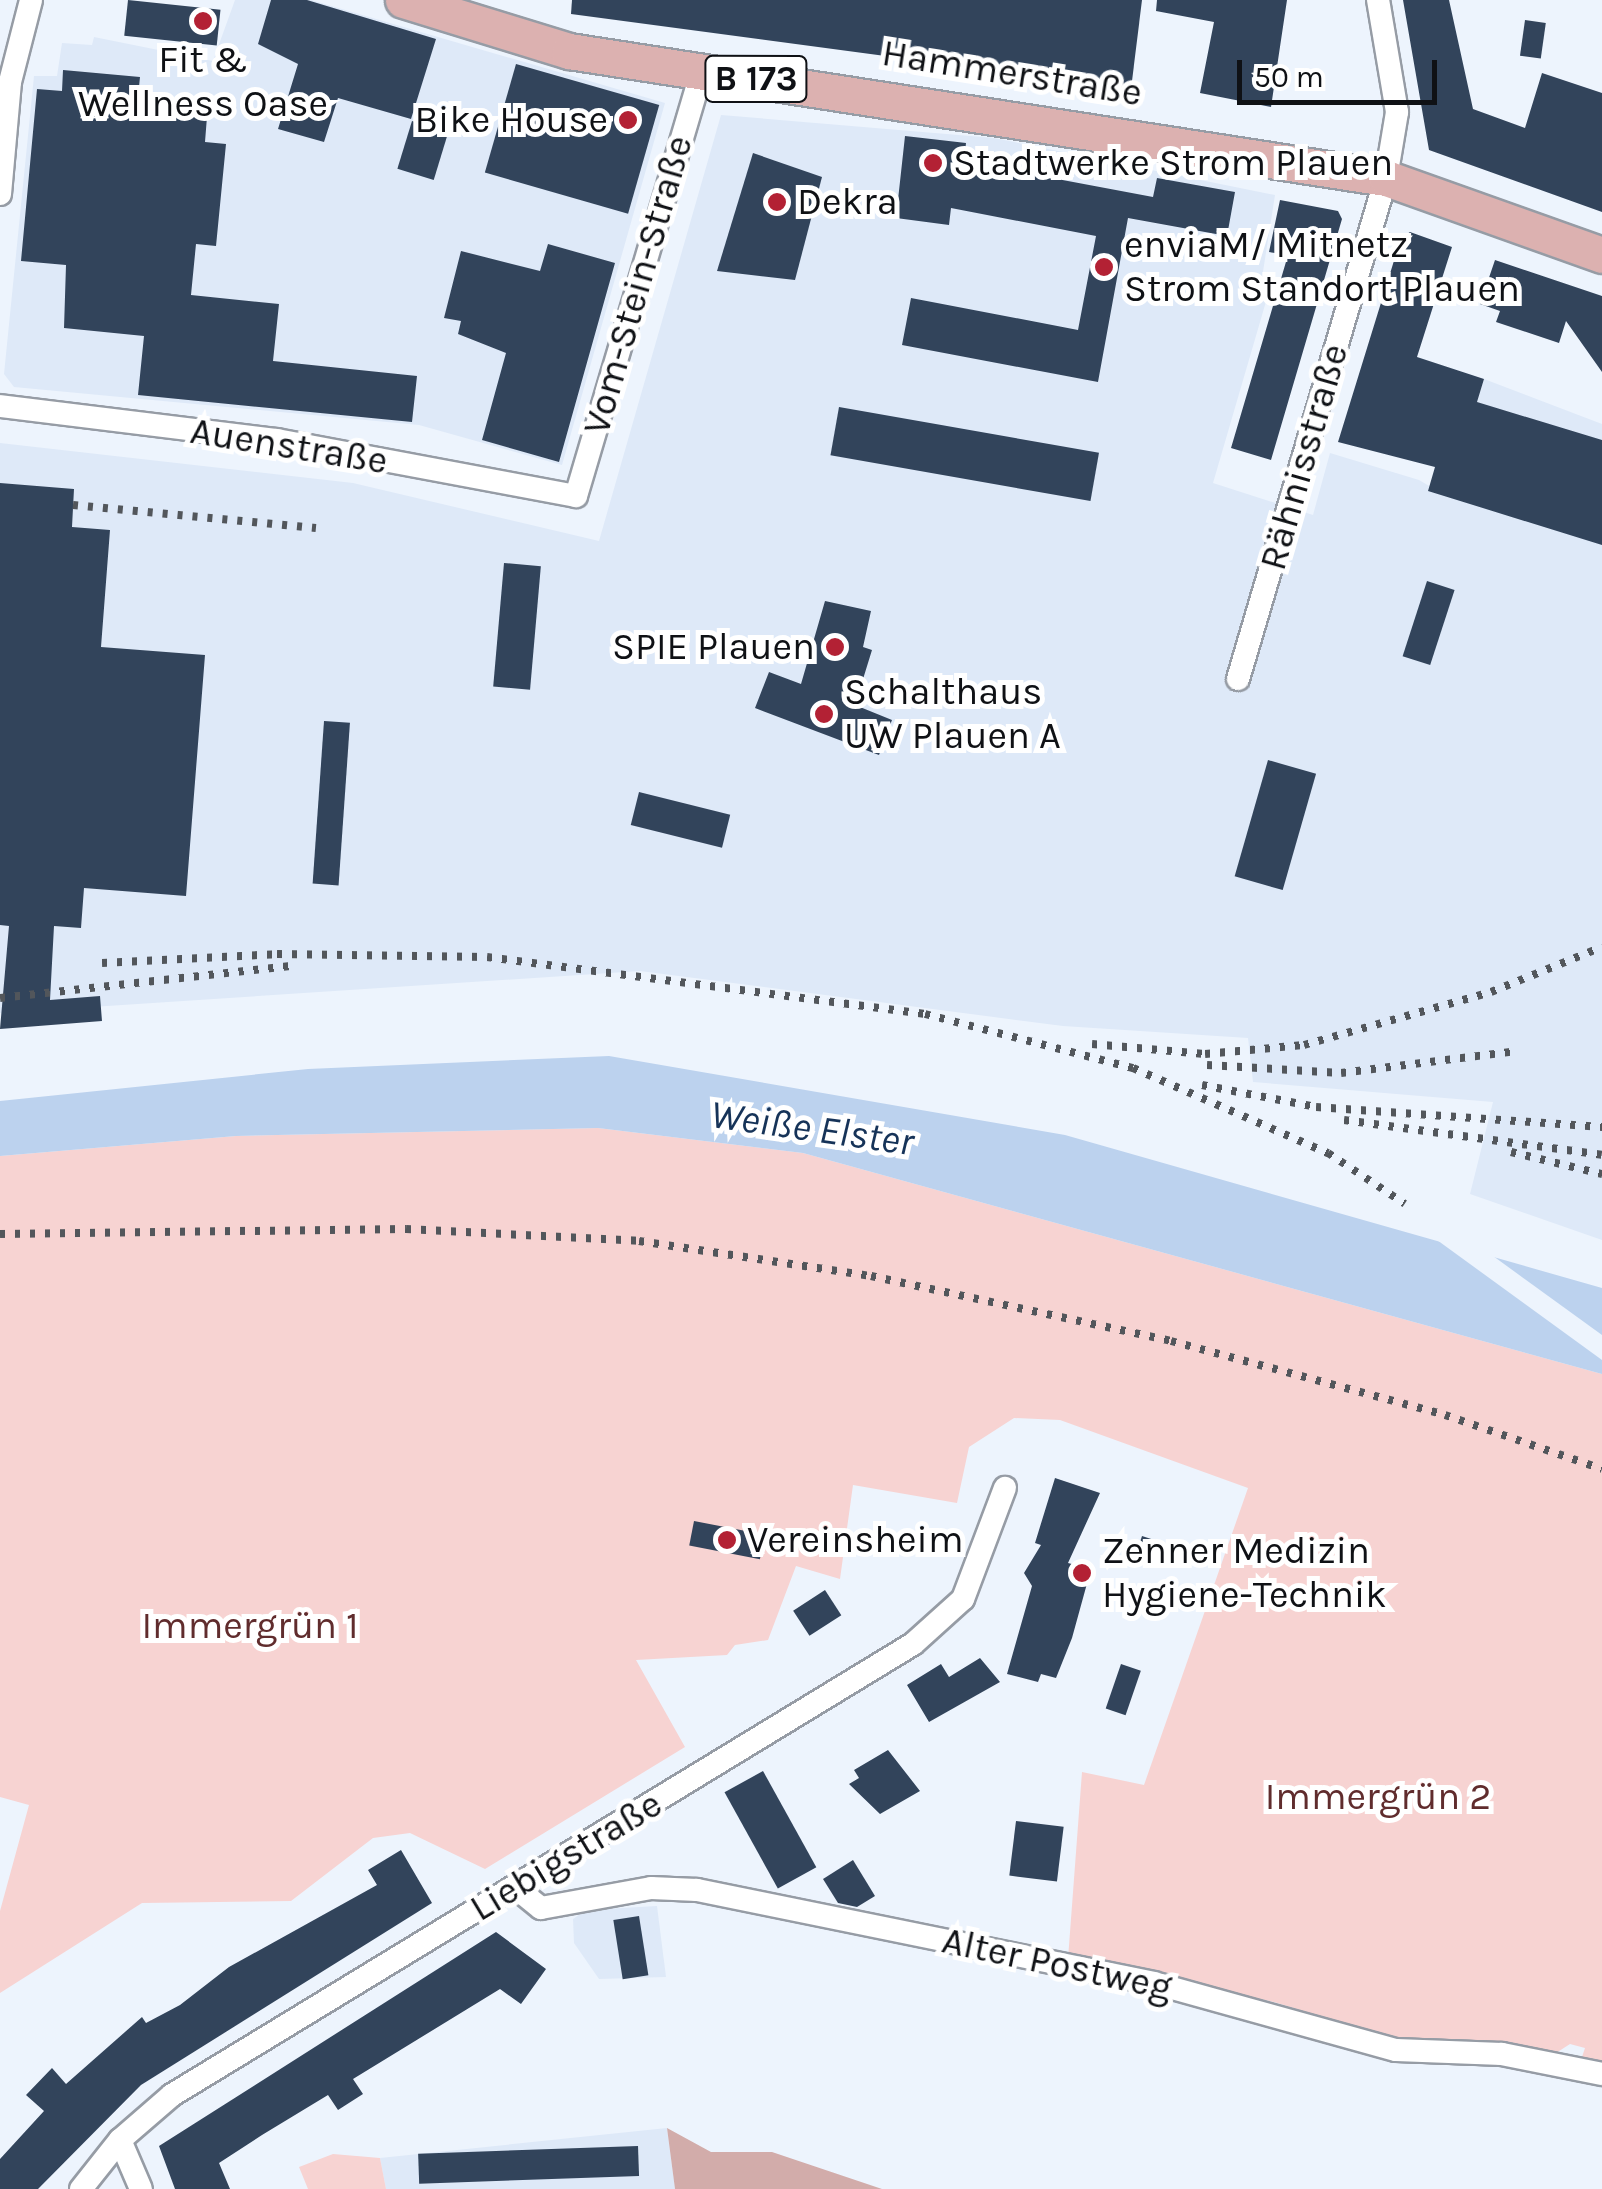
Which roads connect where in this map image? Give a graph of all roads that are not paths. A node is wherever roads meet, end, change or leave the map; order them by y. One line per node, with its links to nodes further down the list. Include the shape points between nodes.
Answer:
1 (31, 0): 6 (street, via 10,82)
2 (403, 0): 4 (main road, Hammerstraße / B 173, via 568,51)
3 (1378, 0): 5 (street, Rähnisstraße, via 1396,112)
4 (701, 73): 5 (main road, Hammerstraße / B 173, via 871,92); 9 (street, Vom-Stein-Straße)
5 (1386, 178): 7 (main road, Hammerstraße / B 173); 10 (street, Rähnisstraße)
6 (0, 194)
7 (1602, 255)
8 (0, 406): 9 (street, Auenstraße, via 277,440)
9 (576, 496)
10 (1238, 679)
11 (1005, 1488): 12 (street, Liebigstraße, via 963,1599 913,1644)
12 (516, 1888): 13 (street, Alter Postweg, via 541,1908 651,1888 697,1890 1154,1983 1396,2050 1502,2054); 14 (street, Liebigstraße, via 172,2095)
13 (1602, 2074)
14 (120, 2140): 15 (street, Liebigstraße); 16 (street)
15 (81, 2189)
16 (141, 2189)

